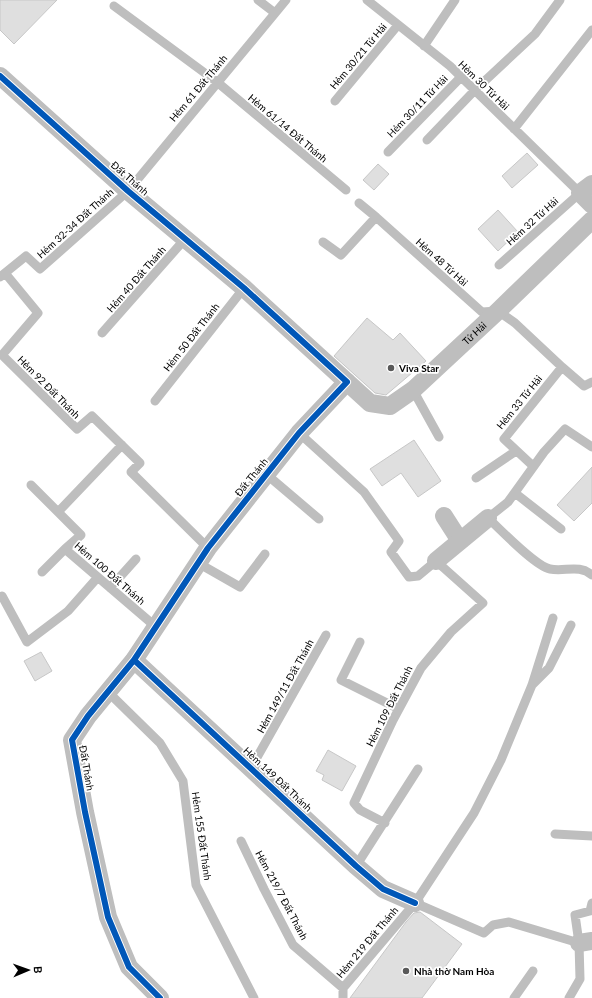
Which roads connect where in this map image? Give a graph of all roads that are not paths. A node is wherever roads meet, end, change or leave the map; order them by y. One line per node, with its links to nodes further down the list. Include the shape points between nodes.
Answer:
1 (258, 0): 7 (lane)
2 (286, 0): 7 (lane, Hẻm 61 Đất Thánh)
3 (366, 0): 8 (lane, Hẻm 30 Tứ Hải)
4 (455, 0): 10 (lane)
5 (560, 0): 14 (lane, via 535,34)
6 (114, 6): 13 (lane, Hẻm 61/14 Đất Thánh)
7 (275, 13): 13 (lane, Hẻm 61 Đất Thánh)
8 (398, 25): 10 (lane, Hẻm 30 Tứ Hải); 15 (lane, Hẻm 30/21 Tứ Hải)
9 (592, 30): 16 (lane)
10 (424, 46): 12 (lane, Hẻm 30 Tứ Hải)
11 (0, 76): 19 (street, Đất Thánh)
12 (461, 77): 14 (lane, Hẻm 30 Tứ Hải); 18 (lane, Hẻm 30/11 Tứ Hải)
13 (217, 82): 19 (lane, Hẻm 61 Đất Thánh); 20 (lane, Hẻm 61/14 Đất Thánh)
14 (475, 90): 16 (lane, Hẻm 30 Tứ Hải); 17 (lane)
15 (335, 101)
16 (514, 129): 21 (lane, Hẻm 30 Tứ Hải)
17 (427, 140)
18 (388, 152)
19 (128, 190): 25 (street, Đất Thánh); 28 (lane, Hẻm 32-34 Đất Thánh, via 40,269 26,256)
20 (346, 190)
21 (588, 194): 27 (lane, Hẻm 32 Tứ Hải)
22 (359, 202): 23 (lane, Hẻm 48 Tứ Hải)
23 (376, 217): 26 (lane, via 341,255); 30 (lane, Hẻm 48 Tứ Hải, via 482,312)
24 (592, 220): 30 (street, Tứ Hải)
25 (185, 239): 29 (street, Đất Thánh); 31 (lane, Hẻm 40 Đất Thánh)
26 (323, 242)
27 (499, 265)
28 (3, 275): 39 (lane, Hẻm 92 Đất Thánh, via 38,313 2,355 71,426 77,430 92,416)
29 (244, 288): 33 (street, Đất Thánh); 36 (lane, Hẻm 50 Đất Thánh)
30 (498, 311): 32 (lane); 35 (street, Tứ Hải)
31 (102, 333)
32 (562, 366): 34 (lane, via 584,386); 41 (lane, Hẻm 33 Tứ Hải, via 504,439)
33 (347, 382): 35 (street, Tứ Hải, via 370,403 390,406); 37 (street, Đất Thánh)
34 (592, 382)
35 (412, 390): 38 (lane)
36 (155, 401)
37 (300, 433): 43 (street, Đất Thánh); 57 (lane, via 364,492 399,541 391,552 409,577 418,576)
38 (439, 437)
39 (122, 445): 47 (lane); 53 (lane, Hẻm 92 Đất Thánh, via 140,463 131,472)
40 (592, 447): 42 (lane, via 565,428)
41 (516, 451): 42 (lane, Hẻm 33 Tứ Hải); 44 (lane)
42 (533, 466): 46 (lane)
43 (266, 474): 50 (lane); 53 (street, Đất Thánh)
44 (476, 478)
45 (31, 485): 47 (lane, Hẻm 100 Đất Thánh)
46 (515, 493): 49 (lane); 51 (lane)
47 (58, 512): 54 (lane, Hẻm 100 Đất Thánh, via 81,535)
48 (444, 516): 52 (street)
49 (488, 518): 52 (street); 60 (lane, via 539,565 550,569 576,568)
50 (319, 519)
51 (561, 529)
52 (460, 541): 57 (street)
53 (208, 548): 58 (street, Đất Thánh)
54 (65, 550): 59 (lane); 61 (lane, Hẻm 100 Đất Thánh)
55 (265, 554): 58 (lane, via 240,587)
56 (136, 559): 62 (lane)
57 (436, 561): 72 (lane, Hẻm 109 Đất Thánh, via 483,603 450,632 421,668)
58 (198, 563): 66 (street, Đất Thánh)
59 (42, 572)
60 (592, 575)
61 (98, 577): 62 (lane, Hẻm 100 Đất Thánh); 63 (lane, via 68,611 27,642)
62 (110, 588): 66 (lane, Hẻm 100 Đất Thánh)
63 (2, 596)
64 (553, 618): 70 (lane, Hẻm 219 Đất Thánh)
65 (571, 625): 70 (lane, via 549,668)
66 (156, 627): 69 (street, Đất Thánh)
67 (326, 635): 73 (lane, Hẻm 149/11 Đất Thánh)
68 (360, 642): 72 (lane, via 341,680)
69 (134, 660): 71 (street, Đất Thánh); 73 (street, Hẻm 149 Đất Thánh)
70 (532, 684): 80 (lane, Hẻm 219 Đất Thánh, via 501,760 474,814)
71 (108, 692): 85 (street, Đất Thánh, via 72,740 108,917 129,967); 86 (lane, Hẻm 155 Đất Thánh, via 160,743 183,781 196,885)
72 (399, 709): 75 (lane, Hẻm 109 Đất Thánh, via 354,803 360,810)
73 (251, 768): 79 (street, Hẻm 149 Đất Thánh)
74 (418, 769): 75 (lane)
75 (385, 823): 79 (lane)
76 (555, 834): 77 (lane)
77 (592, 836)
78 (241, 841): 84 (lane, Hẻm 219/7 Đất Thánh, via 293,945)
79 (356, 866): 80 (street, Hẻm 149 Đất Thánh, via 383,889)
80 (415, 903): 82 (lane, Hẻm 149 Đất Thánh, via 484,933 493,925 509,922); 84 (lane, Hẻm 219 Đất Thánh)
81 (592, 904): 82 (lane, via 590,911 575,915)
82 (586, 942): 89 (lane, via 580,979)
83 (533, 971): 88 (lane)
84 (343, 988): 87 (lane, Hẻm 219 Đất Thánh)
85 (160, 998)
86 (254, 998)
87 (343, 998)
88 (514, 998)
89 (569, 998)

